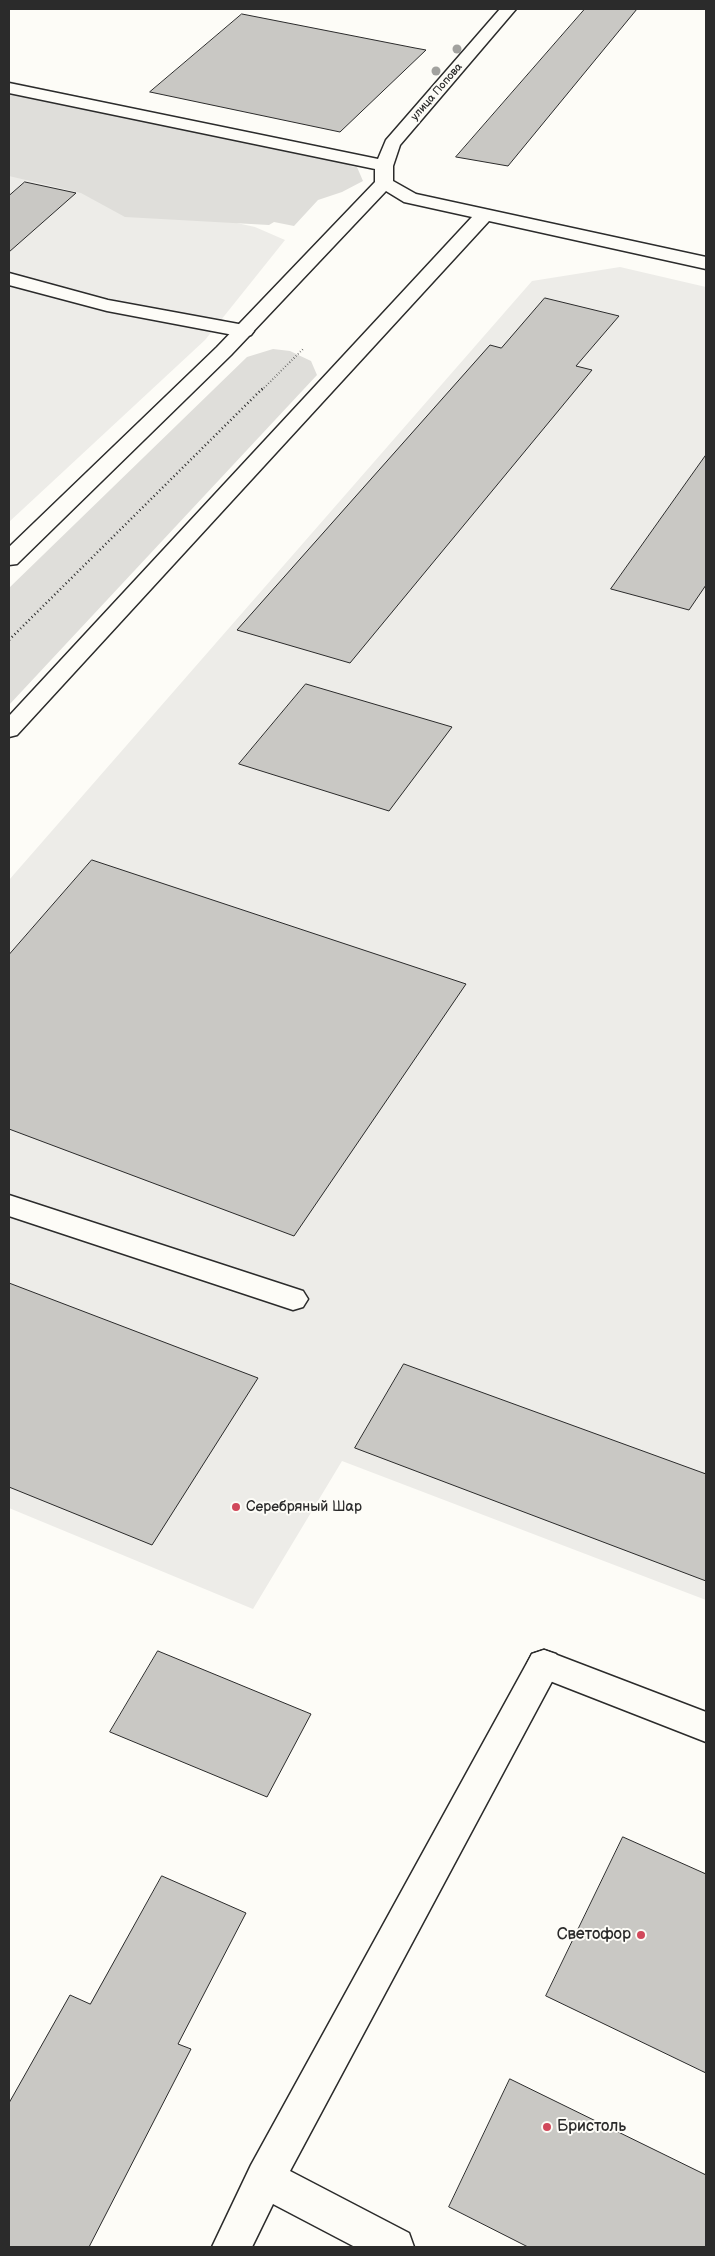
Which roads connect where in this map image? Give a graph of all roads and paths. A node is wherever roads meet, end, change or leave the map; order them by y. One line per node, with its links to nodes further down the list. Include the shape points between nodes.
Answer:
1 (508, 9): 3 (street, улица Попова, via 392,144)
2 (9, 88): 3 (street)
3 (384, 175): 4 (street, via 410,198); 7 (street)
4 (484, 215): 5 (street); 11 (street)
5 (706, 263)
6 (9, 279): 7 (street, via 107,305)
7 (244, 331): 9 (street)
8 (304, 348): 10 (path)
9 (9, 559)
10 (9, 640)
11 (9, 730)
12 (9, 1205): 13 (street)
13 (292, 1299)
14 (706, 1727): 15 (street, via 544,1664)
15 (265, 2179): 16 (street); 17 (street)
16 (231, 2247)
17 (395, 2247)

